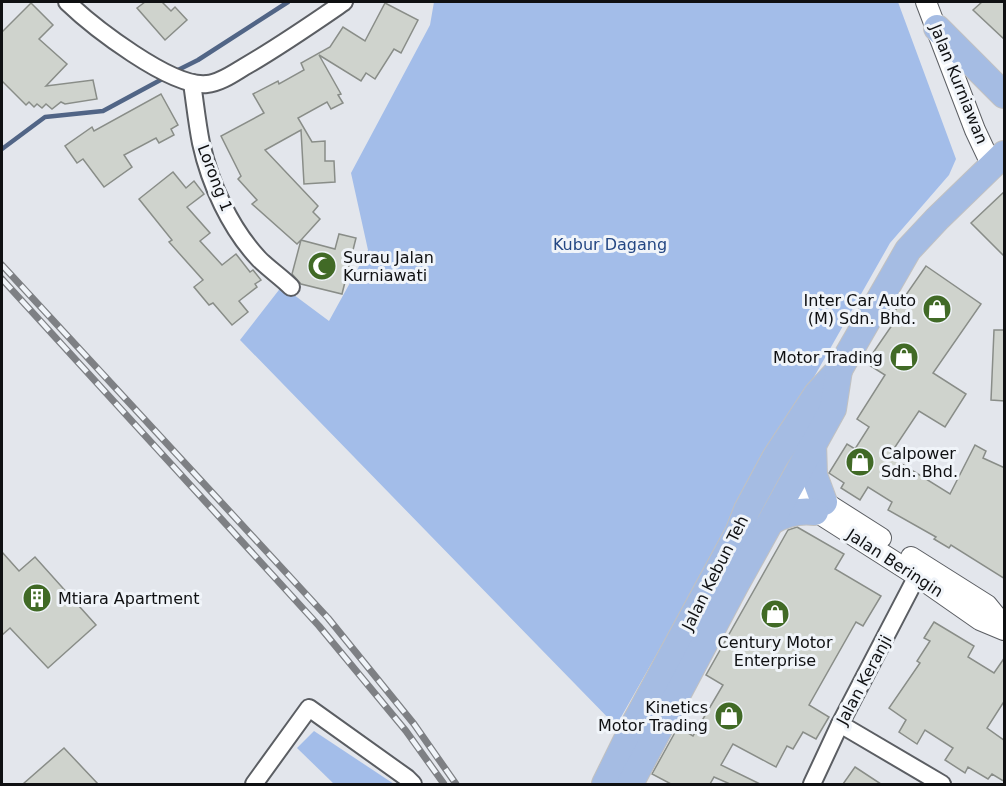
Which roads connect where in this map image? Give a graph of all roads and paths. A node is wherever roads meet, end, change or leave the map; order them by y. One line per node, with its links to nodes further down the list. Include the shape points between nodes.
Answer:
1 (70, 2): 5 (street, via 144,62)
2 (344, 2): 5 (street, via 229,75 208,84)
3 (926, 2): 4 (street, Jalan Kurniawan)
4 (937, 28): 6 (main road); 7 (street, Jalan Kurniawan, via 975,130)
5 (188, 81): 8 (street, Lorong 1, via 201,143 223,206 259,258)
6 (1001, 84)
7 (998, 160): 9 (main road, Jalan Kebun Teh, via 908,250)
8 (291, 287)
9 (839, 370): 10 (main road, Jalan Kebun Teh, via 817,394); 11 (main road, Jalan Kebun Teh, via 833,409)
10 (786, 442): 12 (main road, via 781,468); 15 (main road, Jalan Kebun Teh)
11 (813, 443): 12 (main road, Jalan Kebun Teh); 13 (main road)
12 (787, 486): 13 (street, Jalan Beringin); 14 (main road, Jalan Kebun Teh); 15 (main road, via 760,505)
13 (820, 507): 14 (main road); 16 (street, Jalan Beringin); 17 (street, Jalan Beringin, via 987,605)
14 (772, 521): 22 (main road, Jalan Kebun Teh)
15 (738, 533): 21 (main road, Jalan Kebun Teh)
16 (917, 576): 17 (street, Jalan Beringin, via 980,620); 18 (street, Jalan Keranji)
17 (1005, 628)
18 (840, 724): 23 (street, Jalan Keranji); 24 (street)
19 (254, 784): 20 (street, via 309,708)
20 (413, 784)
21 (605, 784)
22 (630, 784)
23 (812, 784)
24 (942, 784)

